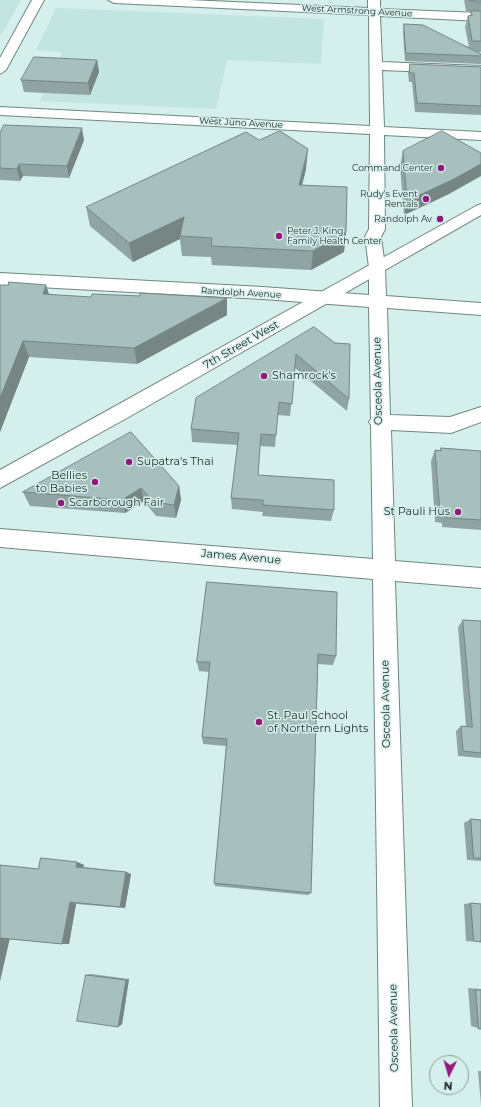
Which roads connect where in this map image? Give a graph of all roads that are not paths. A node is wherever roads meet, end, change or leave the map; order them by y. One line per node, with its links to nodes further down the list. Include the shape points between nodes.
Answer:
1 (38, 0): 6 (street)
2 (114, 0): 3 (street, West Armstrong Avenue)
3 (374, 6): 4 (street, West Armstrong Avenue); 5 (street)
4 (481, 17)
5 (375, 66): 7 (street); 9 (street)
6 (0, 70)
7 (481, 70)
8 (0, 111): 9 (street, West Juno Avenue)
9 (377, 130): 10 (street, West Juno Avenue); 12 (street, via 377,229 373,237)
10 (481, 136)
11 (481, 209): 12 (street, 7th Street West)
12 (376, 267): 14 (street, 7th Street West); 15 (street, Osceola Avenue)
13 (0, 279): 14 (street, Randolph Avenue)
14 (321, 298): 15 (street, Randolph Avenue); 19 (street, 7th Street West, via 114,418)
15 (377, 302): 16 (street, Randolph Avenue); 18 (street, Osceola Avenue)
16 (481, 309)
17 (481, 414): 18 (street, via 451,424)
18 (379, 422): 21 (street, Osceola Avenue)
19 (0, 480)
20 (0, 538): 21 (street, James Avenue)
21 (383, 569): 22 (street, James Avenue); 23 (street, Osceola Avenue)
22 (481, 578)
23 (396, 1107)

